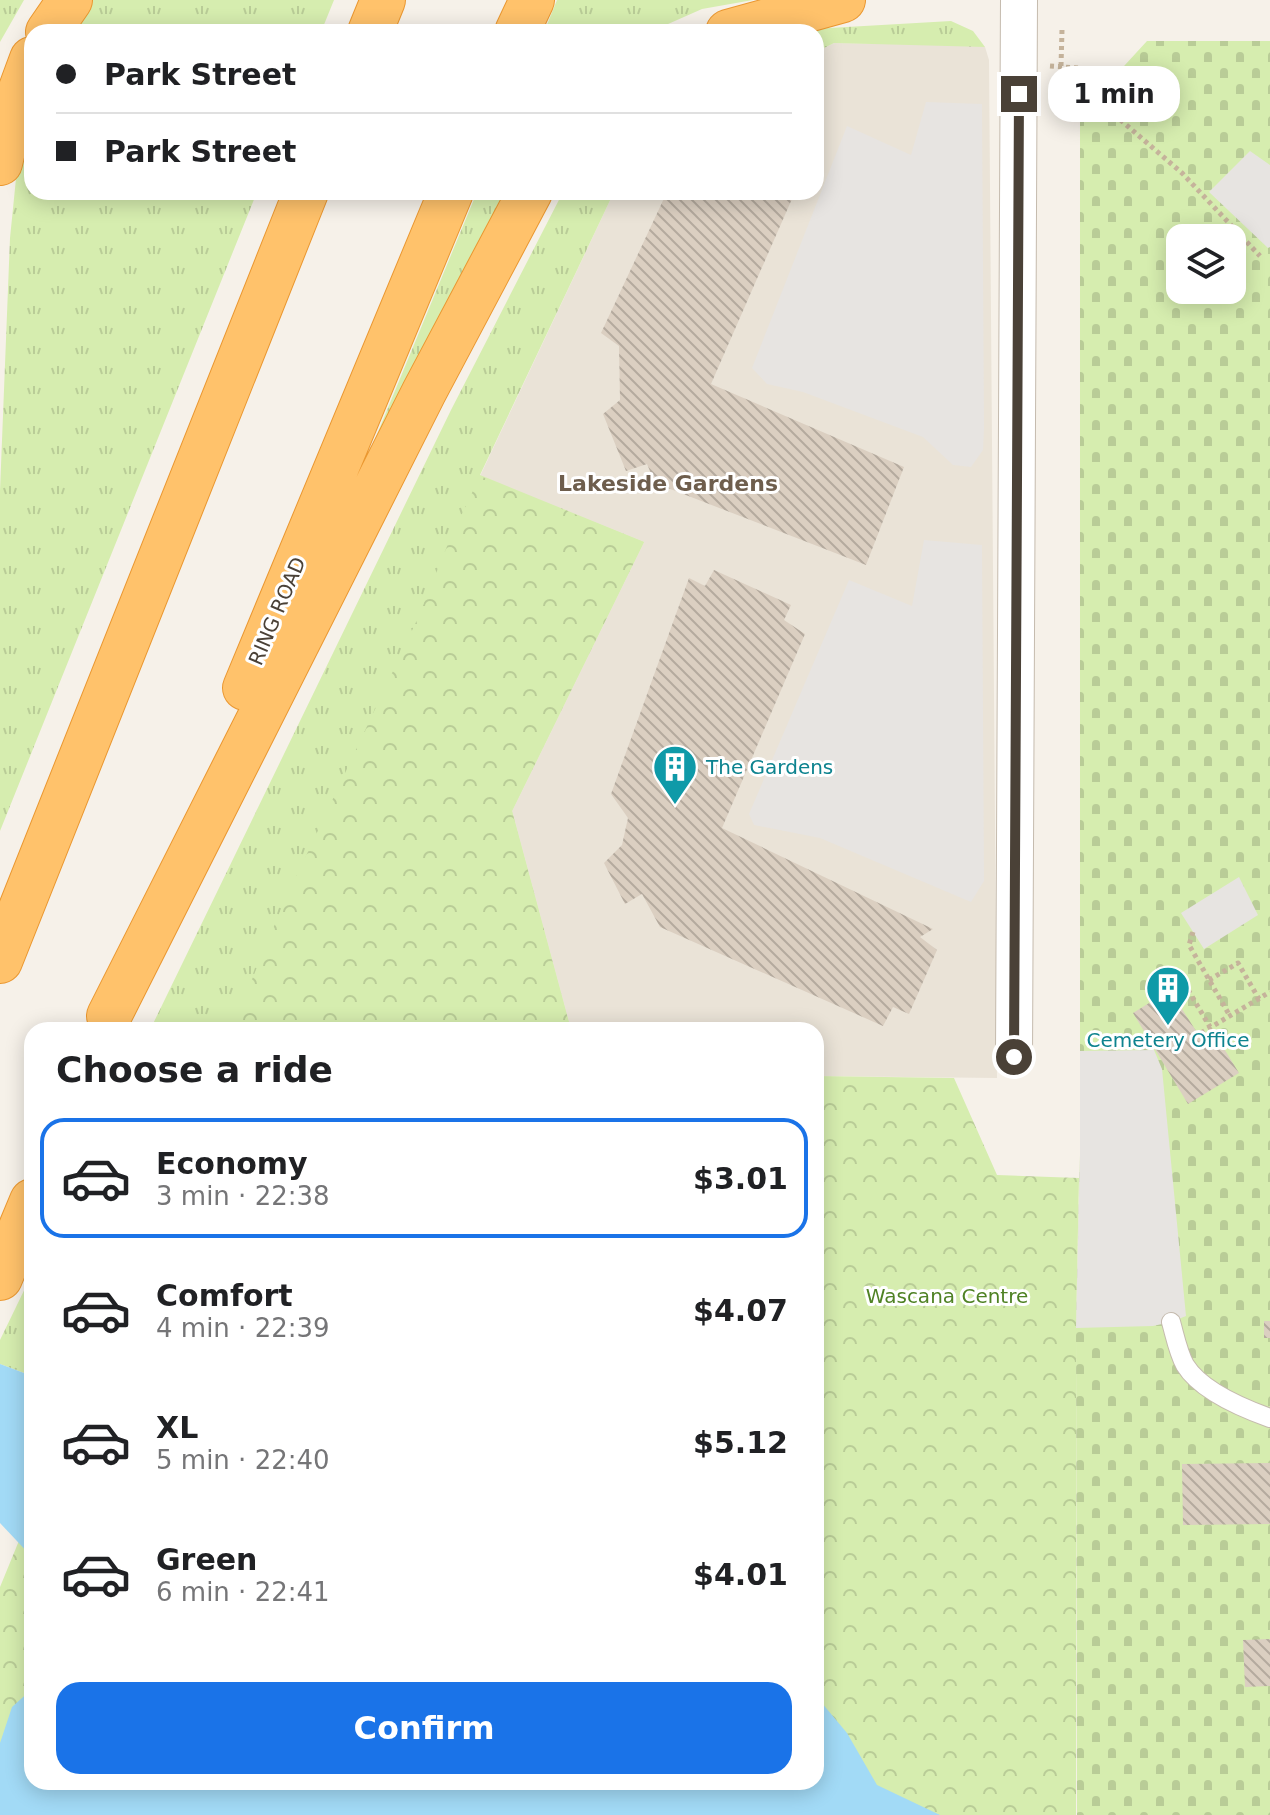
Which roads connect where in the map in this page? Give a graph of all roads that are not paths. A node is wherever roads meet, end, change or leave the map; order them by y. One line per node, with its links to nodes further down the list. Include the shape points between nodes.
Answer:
1 (70, 0): 6 (highway)
2 (383, 0): 7 (highway)
3 (532, 0): 8 (highway)
4 (843, 0): 9 (highway)
5 (1019, 0): 18 (street)
6 (54, 24)
7 (373, 24)
8 (521, 24)
9 (757, 24)
10 (24, 81): 11 (highway)
11 (0, 163)
12 (303, 200): 15 (highway)
13 (448, 200): 16 (highway, RING ROAD)
14 (526, 200): 17 (highway)
15 (0, 961)
16 (106, 1022)
17 (107, 1022)
18 (1014, 1057)
19 (24, 1220): 20 (highway)
20 (0, 1278)
21 (1171, 1322): 22 (lane, via 1185,1363 1199,1382)
22 (1270, 1418)

